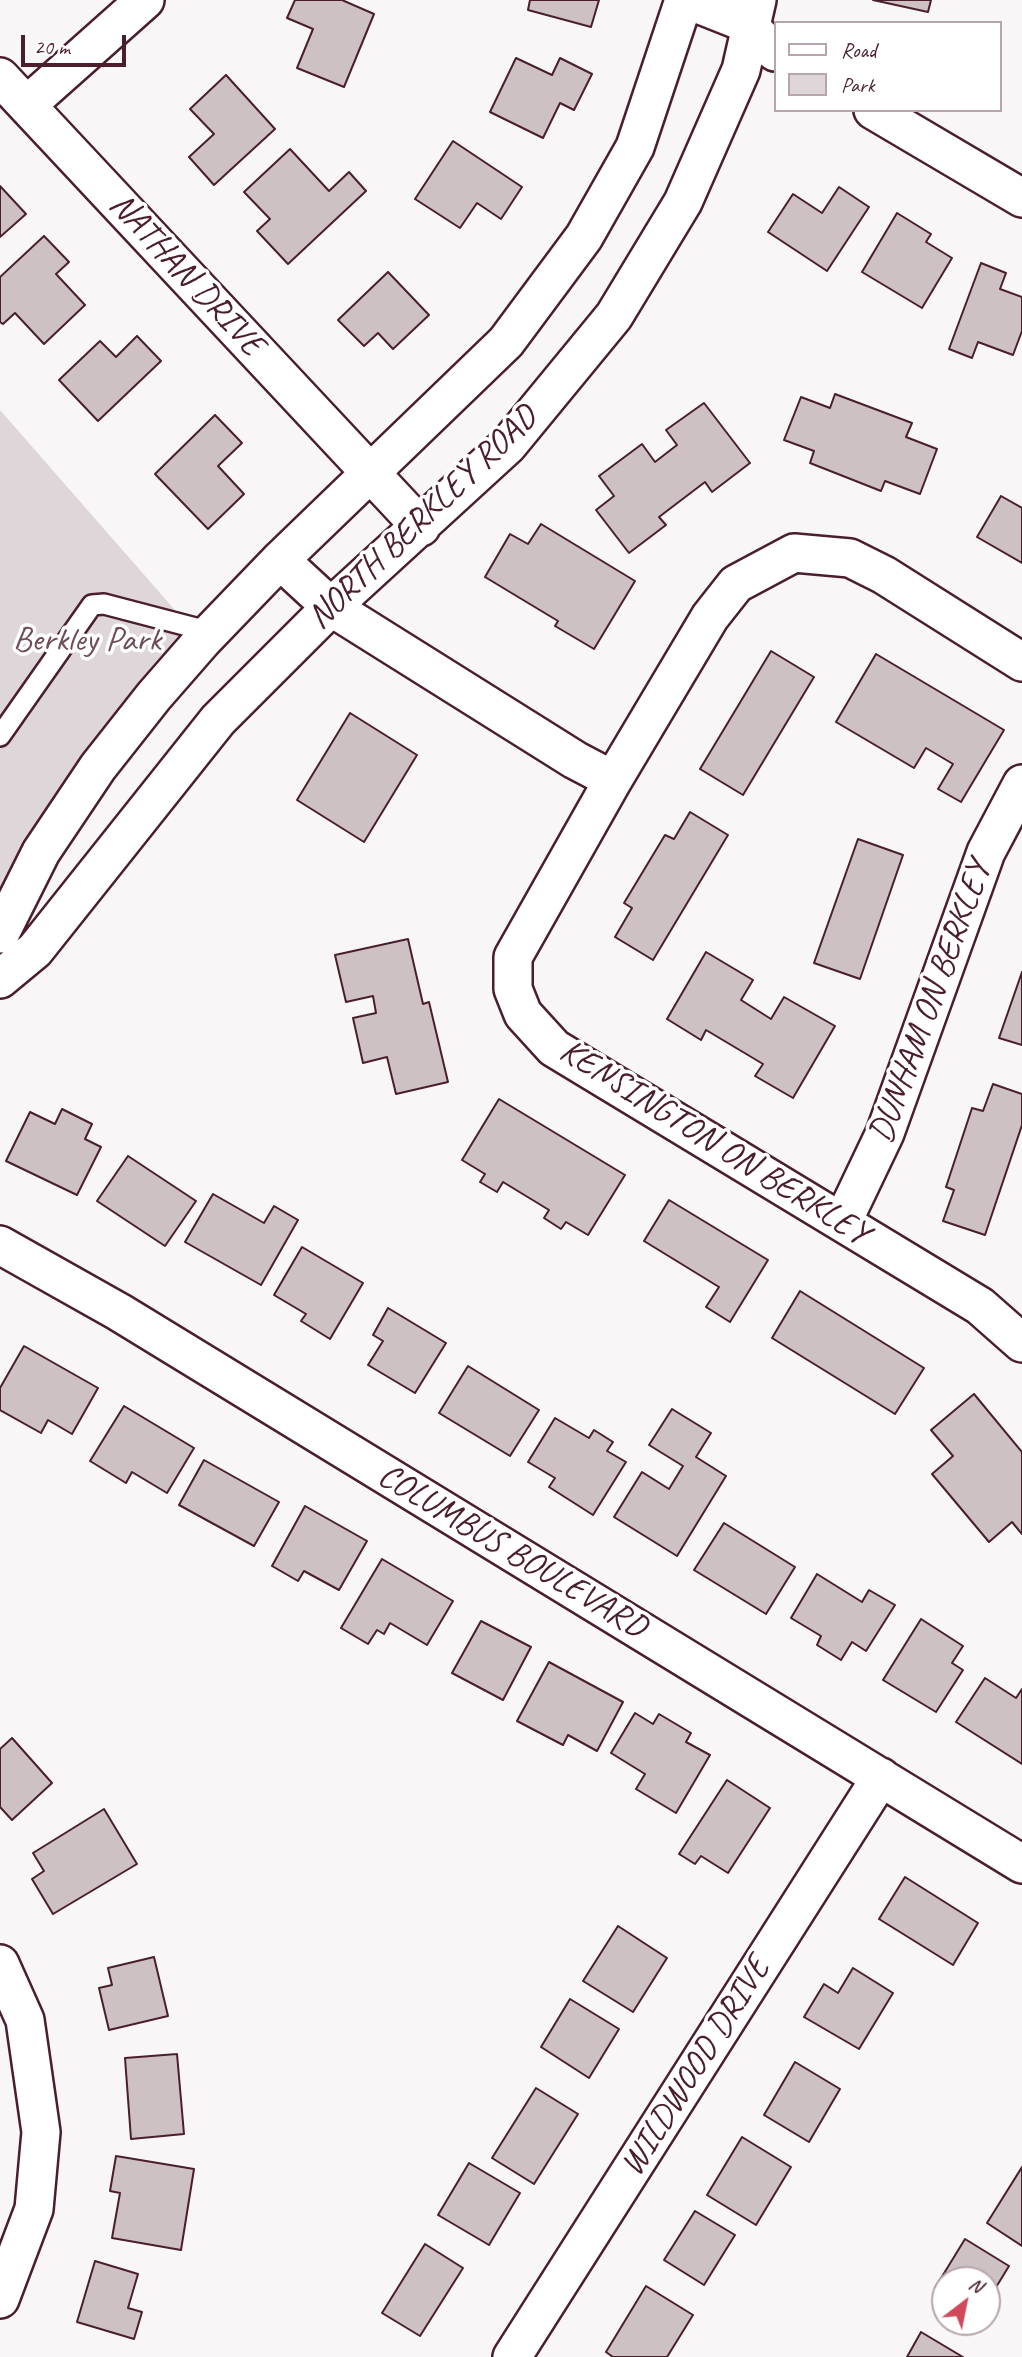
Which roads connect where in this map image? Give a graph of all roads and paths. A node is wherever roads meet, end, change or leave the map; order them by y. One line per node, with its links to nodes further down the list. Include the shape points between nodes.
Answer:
1 (145, 0): 5 (street)
2 (686, 0): 3 (street); 8 (street, NORTH BERKLEY ROAD, via 635,147 584,237 506,342)
3 (761, 27): 9 (street, NORTH BERKLEY ROAD, via 683,202 614,316 508,444)
4 (0, 77): 5 (street, NATHAN DRIVE)
5 (27, 105): 8 (street, NATHAN DRIVE)
6 (876, 112): 7 (street)
7 (1022, 198)
8 (372, 474): 9 (street, NATHAN DRIVE); 10 (street, NORTH BERKLEY ROAD)
9 (421, 527): 11 (street, NORTH BERKLEY ROAD)
10 (280, 560): 11 (street); 12 (street, NORTH BERKLEY ROAD)
11 (331, 607): 15 (street); 18 (street, NORTH BERKLEY ROAD, via 218,720 35,950)
12 (211, 632): 14 (lane, via 104,604 92,605); 17 (street, NORTH BERKLEY ROAD, via 98,768 41,852)
13 (1022, 662): 15 (street, KENSINGTON ON BERKLEY, via 850,558 794,553 736,584 716,608)
14 (0, 736)
15 (613, 780): 19 (street, KENSINGTON ON BERKLEY, via 513,957 513,989 523,1014 554,1048)
16 (1022, 785): 19 (street, DUNHAM ON BERKLEY, via 986,852 885,1133)
17 (0, 934)
18 (0, 979)
19 (843, 1221): 21 (street, KENSINGTON ON BERKLEY, via 980,1306)
20 (0, 1245): 22 (street, COLUMBUS BOULEVARD, via 119,1312)
21 (1022, 1343)
22 (881, 1777): 23 (street, COLUMBUS BOULEVARD); 26 (street, WILDWOOD DRIVE)
23 (1022, 1864)
24 (0, 1964): 25 (street, via 25,2020 41,2132 34,2208)
25 (0, 2300)
26 (512, 2357)

